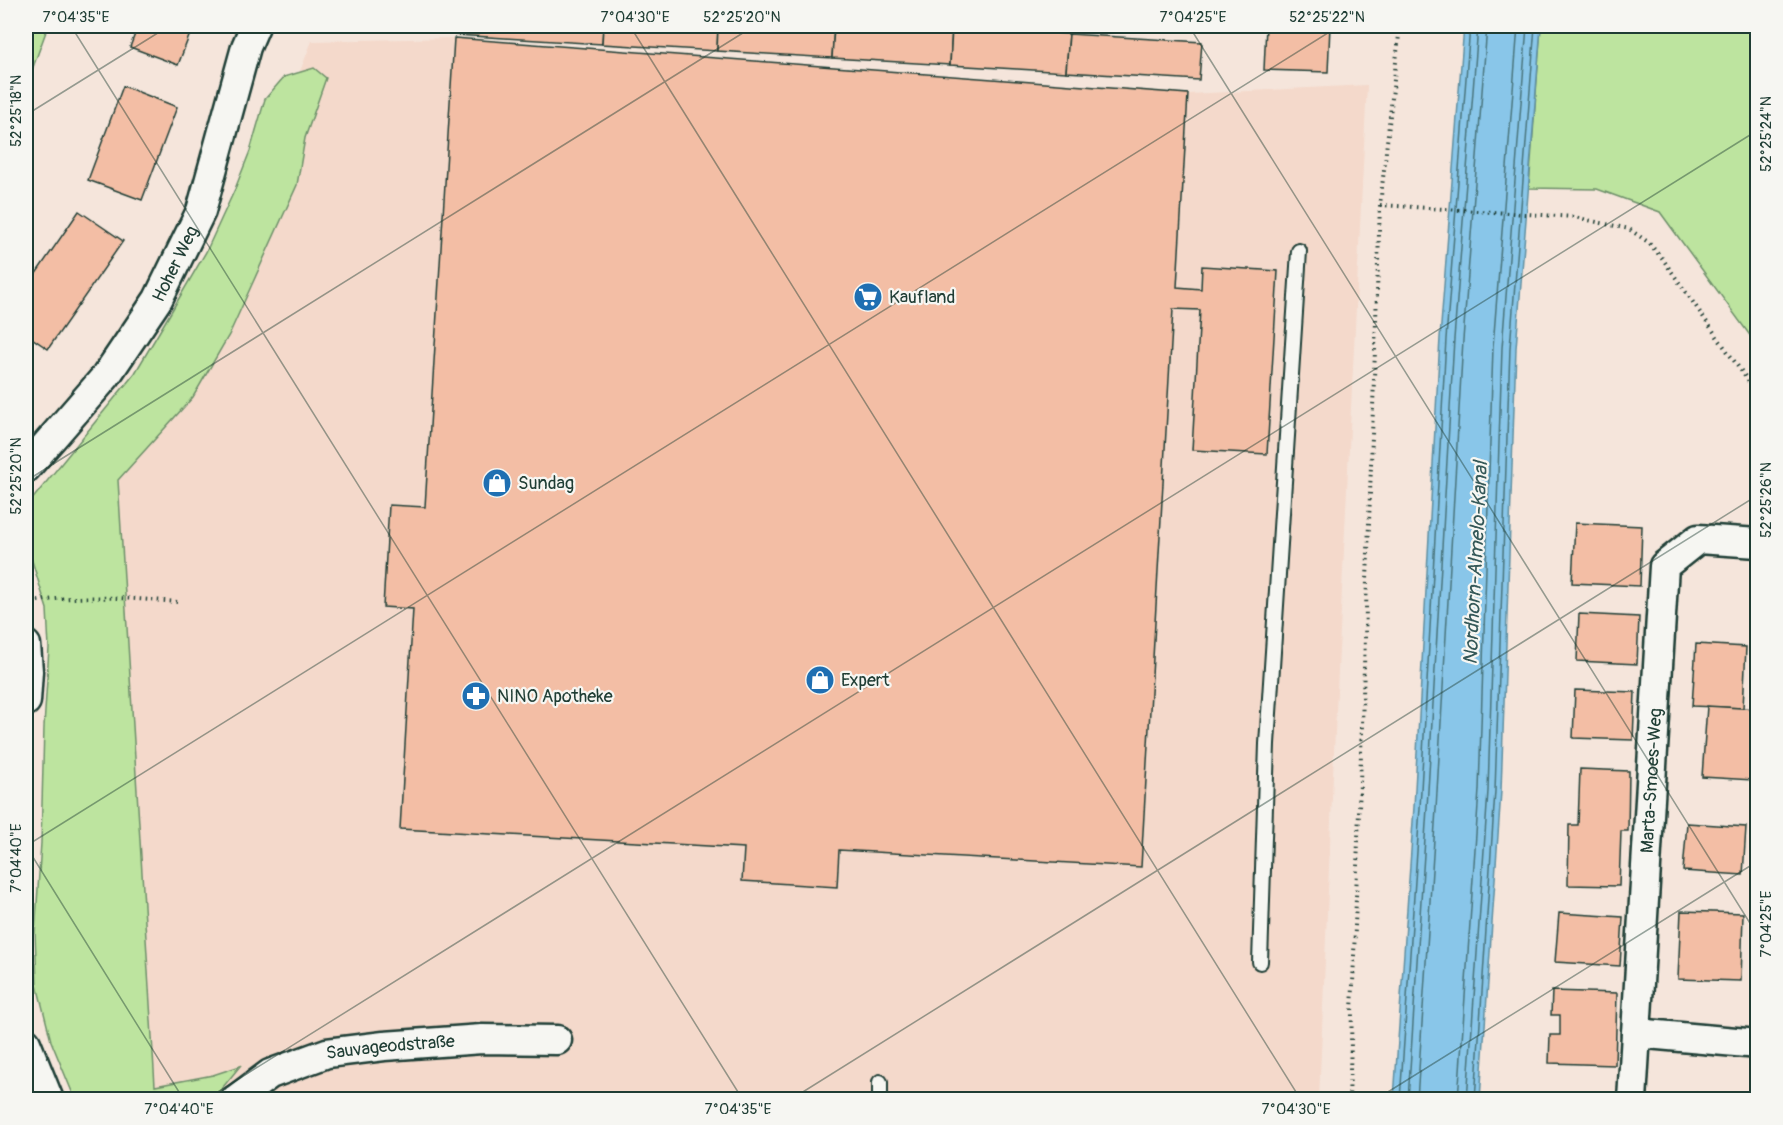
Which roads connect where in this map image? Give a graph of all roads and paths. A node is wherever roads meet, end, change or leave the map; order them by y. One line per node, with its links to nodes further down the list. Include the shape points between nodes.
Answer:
1 (255, 26): 6 (street, Hoher Weg, via 201,211 158,299 106,376)
2 (1400, 26): 3 (path)
3 (1380, 206): 5 (path, via 1574,217 1629,229 1662,258); 21 (path)
4 (1299, 251): 12 (lane, via 1266,744)
5 (1758, 395)
6 (26, 468)
7 (1758, 543): 13 (street, Marta-Smoes-Weg, via 1698,539 1664,566)
8 (178, 602): 9 (path, via 125,598)
9 (26, 603)
10 (26, 645): 11 (street)
11 (26, 700)
12 (1260, 962)
13 (1636, 1033): 15 (street); 22 (street, Marta-Smoes-Weg)
14 (557, 1040): 19 (street, Sauvageodstraße, via 482,1039 327,1053 270,1074)
15 (1758, 1044)
16 (26, 1048): 18 (street)
17 (880, 1082): 20 (lane)
18 (49, 1100)
19 (235, 1100)
20 (880, 1100)
21 (1349, 1100)
22 (1632, 1100)

